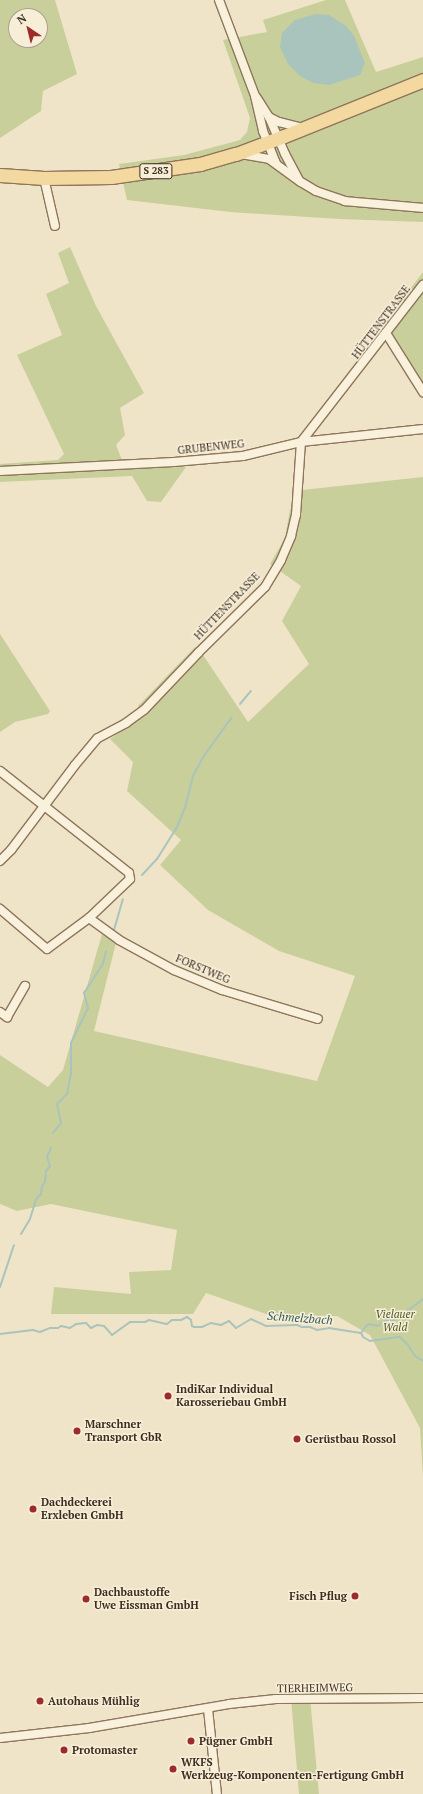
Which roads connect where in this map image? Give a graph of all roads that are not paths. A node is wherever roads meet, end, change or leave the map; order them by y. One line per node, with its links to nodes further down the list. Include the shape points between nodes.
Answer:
1 (219, 0): 3 (street)
2 (423, 80): 5 (main road, S 283)
3 (255, 96): 4 (street); 6 (street)
4 (269, 117): 5 (street); 6 (street)
5 (304, 128): 6 (main road, S 283)
6 (272, 141): 7 (main road, S 283); 8 (street); 11 (street)
7 (236, 154): 8 (street, via 262,157); 10 (main road, S 283, via 200,164 111,177)
8 (277, 163): 11 (street)
9 (0, 175): 10 (main road, S 283)
10 (44, 178): 13 (street)
11 (301, 182): 12 (street, via 345,201)
12 (423, 208)
13 (55, 226)
14 (423, 285): 15 (street, HÜTTENSTRASSE)
15 (386, 333): 16 (street); 18 (street, HÜTTENSTRASSE)
16 (423, 392)
17 (423, 429): 18 (street, GRUBENWEG)
18 (301, 442): 19 (street, GRUBENWEG, via 242,456); 21 (street, HÜTTENSTRASSE, via 296,515 291,536 281,560 265,586 144,710 98,738)
19 (0, 472)
20 (0, 771): 21 (street)
21 (44, 805): 22 (street, HÜTTENSTRASSE); 24 (street, via 129,873 130,879)
22 (0, 861)
23 (0, 909): 24 (street, via 47,949)
24 (89, 918): 27 (street, FORSTWEG, via 119,940 174,970 222,990)
25 (25, 986): 26 (street)
26 (4, 1015)
27 (318, 1019)
28 (423, 1698): 29 (street, TIERHEIMWEG, via 291,1698 229,1704)
29 (208, 1709): 30 (street, TIERHEIMWEG, via 89,1728); 31 (street)
30 (0, 1738)
31 (217, 1794)

